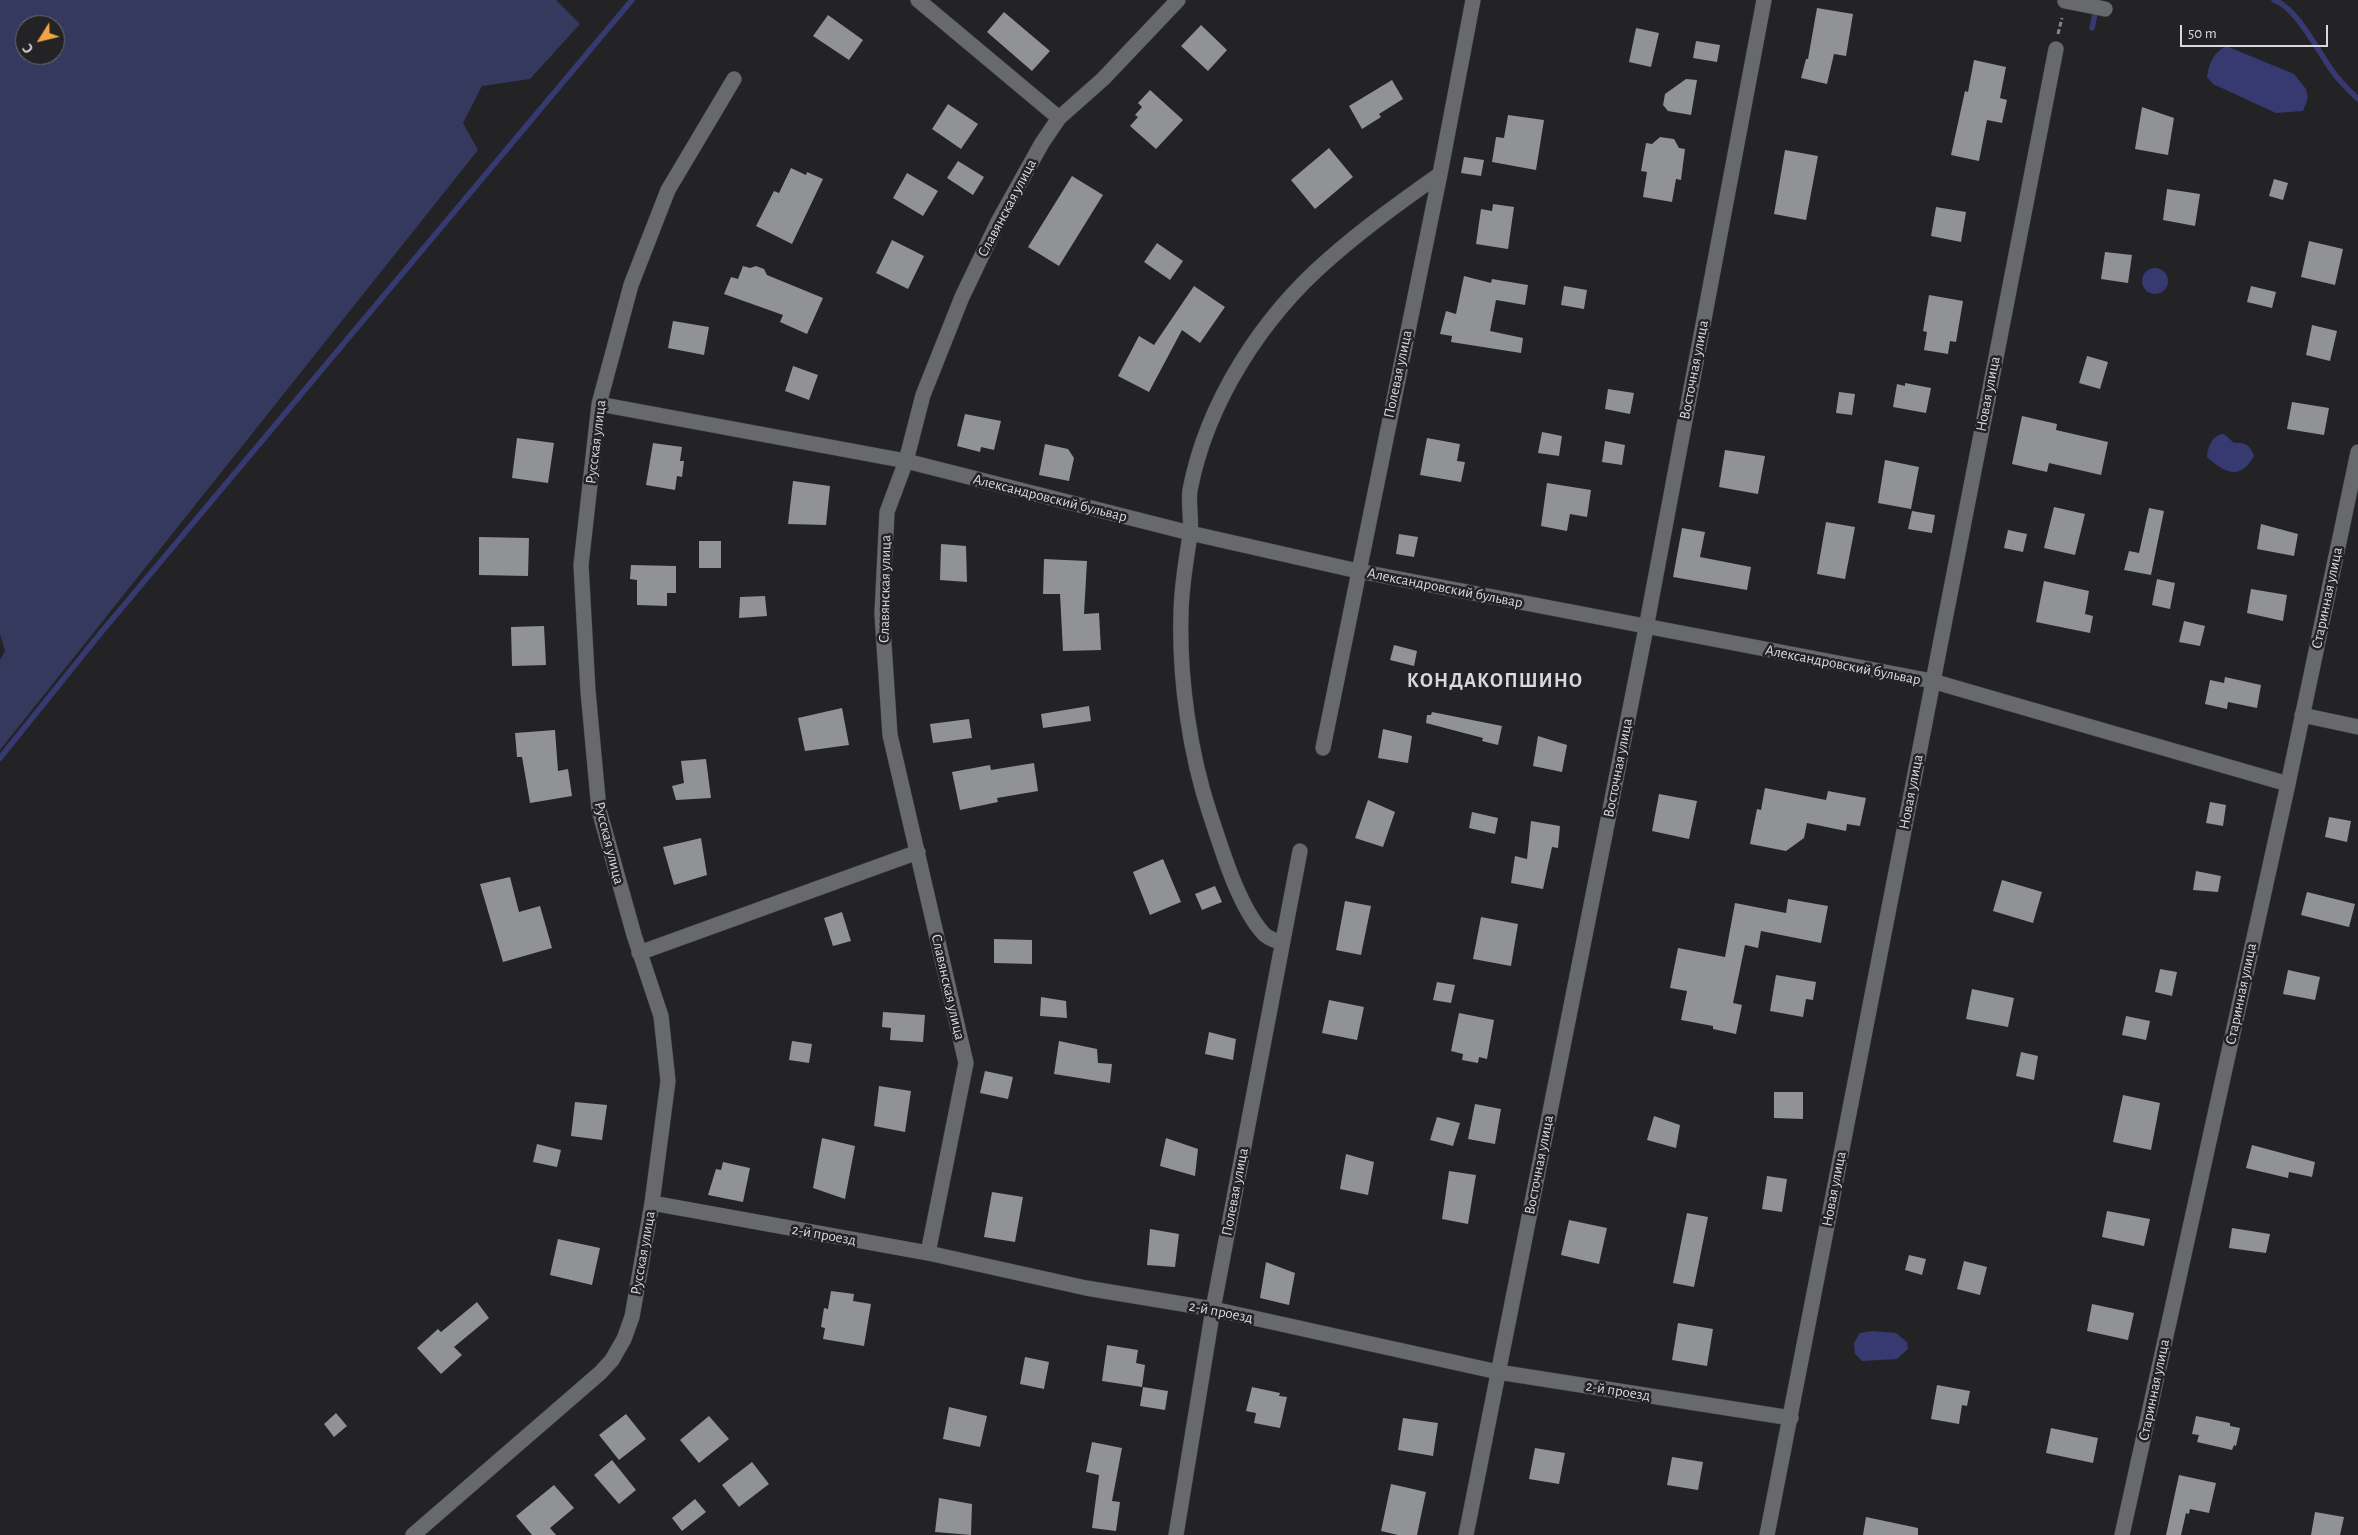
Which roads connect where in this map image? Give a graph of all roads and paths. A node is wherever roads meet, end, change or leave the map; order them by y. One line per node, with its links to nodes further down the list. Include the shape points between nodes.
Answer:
1 (918, 0): 9 (street)
2 (1178, 0): 9 (street, Славянская улица, via 1103,79)
3 (1473, 0): 10 (street, Полевая улица)
4 (1764, 0): 16 (street, Восточная улица)
5 (2065, 1): 6 (street); 7 (path)
6 (2106, 9)
7 (2056, 49): 17 (street, Новая улица)
8 (734, 79): 11 (street, Русская улица, via 668,190 631,284)
9 (1059, 118): 13 (street, Славянская улица, via 998,222 962,297 922,395)
10 (1440, 174): 14 (street, via 1328,259 1256,341 1225,393 1206,434 1190,492); 15 (street, Полевая улица)
11 (599, 404): 13 (street, Александровский бульвар); 25 (street, Русская улица, via 581,565 588,691 599,810)
12 (2358, 452): 18 (street, Старинная улица)
13 (906, 461): 14 (street, Александровский бульвар); 23 (street, Славянская улица, via 887,512 882,614 890,735)
14 (1190, 533): 15 (street, Александровский бульвар); 24 (street, via 1184,562 1181,617 1190,736 1201,787 1231,874 1248,910 1264,935)
15 (1358, 571): 16 (street, Александровский бульвар); 20 (street, Полевая улица)
16 (1646, 628): 17 (street, Александровский бульвар); 29 (street, Восточная улица)
17 (1932, 681): 21 (street, Александровский бульвар); 30 (street, Новая улица)
18 (2302, 715): 19 (street); 21 (street, Старинная улица)
19 (2358, 727)
20 (1322, 748)
21 (2288, 784): 35 (street, Старинная улица)
22 (1300, 851): 24 (street, Полевая улица)
23 (918, 852): 25 (street); 27 (street, Славянская улица, via 966,1063)
24 (1282, 944): 28 (street, Полевая улица)
25 (640, 953): 26 (street, Русская улица, via 661,1016 668,1081)
26 (652, 1203): 27 (street, 2-й проезд); 31 (street, Русская улица, via 632,1317 612,1360)
27 (928, 1253): 28 (street, 2-й проезд, via 1086,1288)
28 (1213, 1309): 29 (street, 2-й проезд); 32 (street, Полевая улица)
29 (1498, 1372): 30 (street, 2-й проезд); 33 (street, Восточная улица)
30 (1791, 1418): 34 (street, Новая улица)
31 (413, 1535)
32 (1176, 1535)
33 (1466, 1535)
34 (1767, 1535)
35 (2122, 1535)

